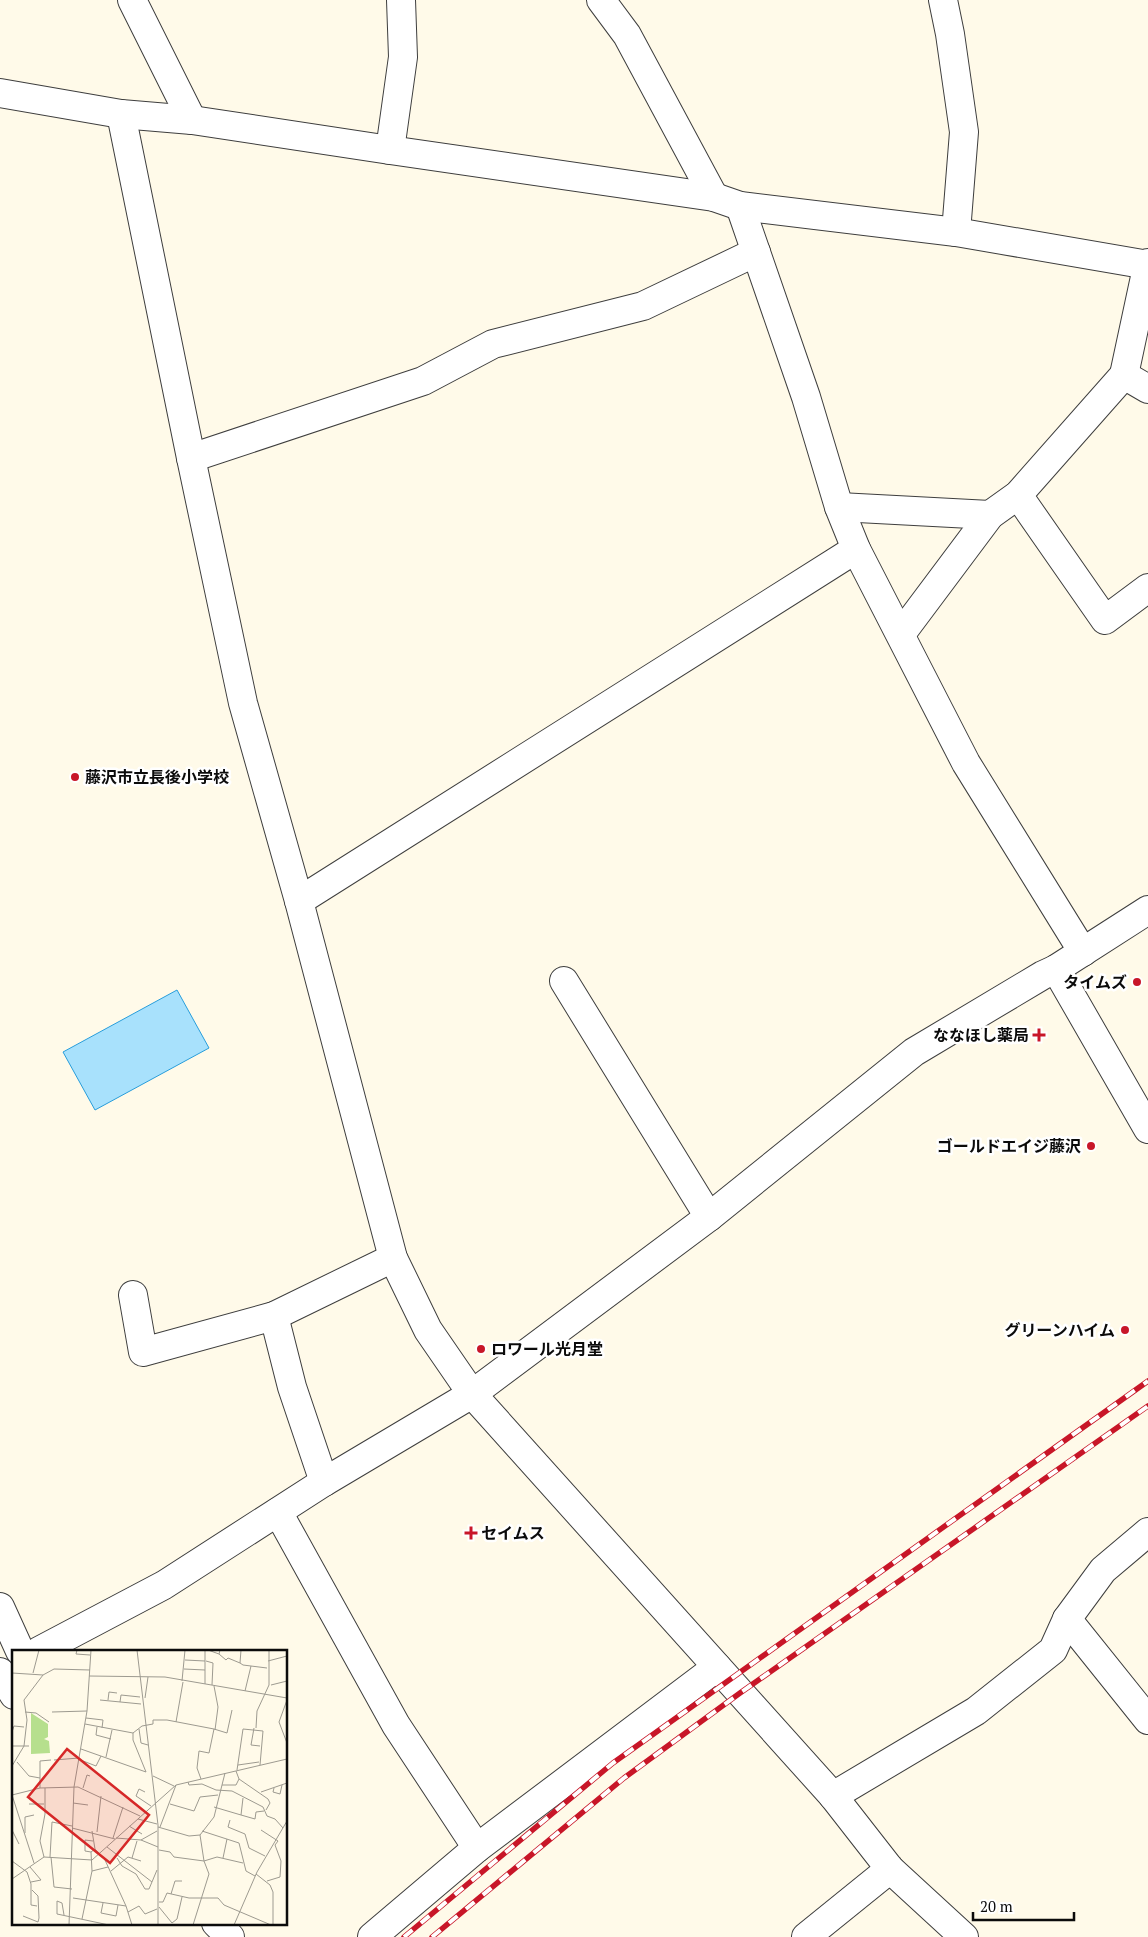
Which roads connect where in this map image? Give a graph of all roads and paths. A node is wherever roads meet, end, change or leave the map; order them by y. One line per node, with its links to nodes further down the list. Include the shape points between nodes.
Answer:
1 (132, 0): 7 (street)
2 (401, 0): 8 (street, via 403,57)
3 (600, 0): 9 (street, via 627,35)
4 (944, 0): 11 (street, via 964,132)
5 (0, 93): 6 (street)
6 (121, 114): 7 (street); 16 (street)
7 (192, 120): 8 (street)
8 (390, 150): 9 (street)
9 (714, 197): 10 (street)
10 (740, 206): 11 (street); 12 (street)
11 (956, 232): 13 (street)
12 (756, 252): 16 (street, via 642,306 493,344 423,380); 18 (street)
13 (1148, 265): 14 (street)
14 (1124, 375): 15 (street); 17 (street)
15 (1148, 389)
16 (191, 458): 23 (street, via 243,703)
17 (1018, 495): 19 (street); 21 (street, via 1105,620)
18 (839, 506): 19 (street); 20 (street)
19 (990, 515): 22 (street)
20 (856, 549): 22 (street); 23 (street)
21 (1148, 588)
22 (900, 634): 25 (street, via 966,763)
23 (299, 901): 30 (street)
24 (1148, 910): 25 (street)
25 (1083, 952): 26 (street)
26 (1056, 969): 28 (street); 29 (street, via 914,1052)
27 (564, 980): 29 (street)
28 (1148, 1129)
29 (709, 1217): 33 (street)
30 (393, 1258): 32 (street); 33 (street, via 428,1330)
31 (133, 1295): 32 (street, via 143,1352)
32 (274, 1316): 34 (street, via 292,1387)
33 (472, 1394): 34 (street); 42 (street)
34 (324, 1482): 35 (street)
35 (278, 1512): 40 (street, via 164,1585); 47 (street, via 396,1725)
36 (1148, 1532): 38 (street, via 1104,1570)
37 (0, 1607): 39 (street)
38 (1067, 1620): 45 (street); 46 (street, via 1053,1650 976,1711)
39 (20, 1650)
40 (41, 1650)
41 (12, 1665): 43 (street)
42 (717, 1667): 46 (street); 47 (street)
43 (0, 1671): 44 (street)
44 (12, 1692)
45 (1148, 1720)
46 (833, 1796): 48 (street)
47 (477, 1848): 51 (street)
48 (890, 1869): 52 (street); 53 (street)
49 (217, 1924): 50 (street)
50 (230, 1937)
51 (372, 1937)
52 (806, 1937)
53 (964, 1937)

